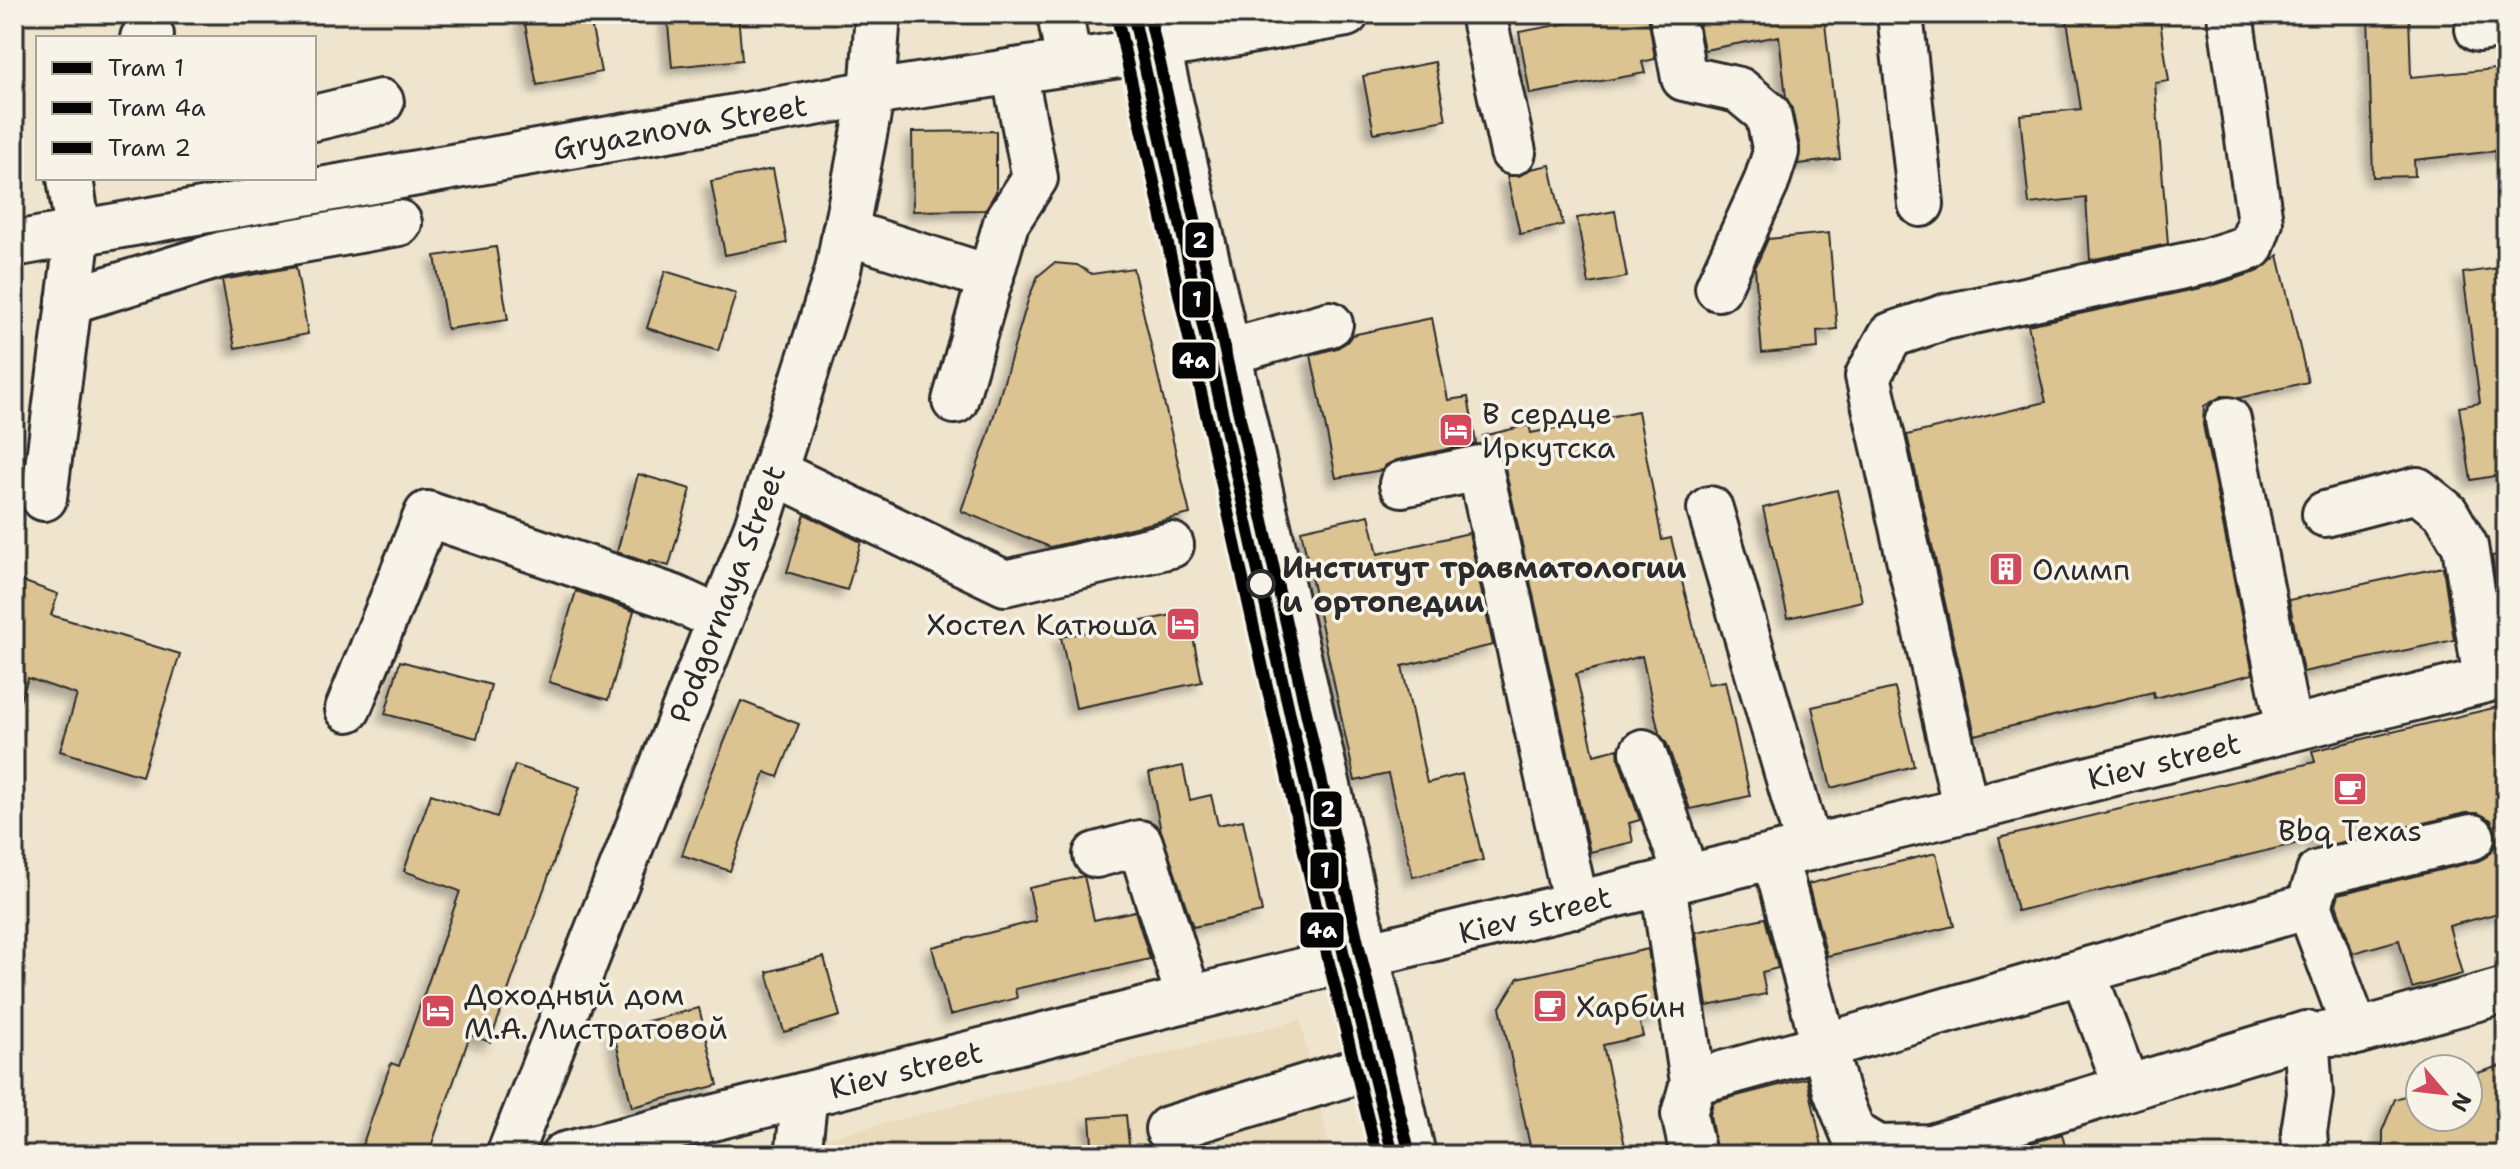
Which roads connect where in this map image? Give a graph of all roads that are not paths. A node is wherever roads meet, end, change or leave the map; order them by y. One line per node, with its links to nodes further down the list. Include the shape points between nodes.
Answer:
1 (878, 14): 11 (street, Podgornaya Street)
2 (1060, 14): 9 (street)
3 (1483, 14): 14 (street)
4 (1672, 14): 25 (street, via 1684,78 1739,90 1768,114 1776,152)
5 (1900, 14): 19 (street)
6 (2230, 14): 42 (street, via 2260,222 2251,247 1904,330 1891,335 1868,376)
7 (1329, 15): 8 (street, Gryaznova Street, via 1180,43)
8 (1154, 32): 9 (street, Gryaznova Street); 28 (street)
9 (1069, 63): 10 (street, Gryaznova Street)
10 (1014, 71): 11 (street, Gryaznova Street); 24 (street, via 1035,178 1006,223)
11 (872, 93): 15 (street, Gryaznova Street); 22 (street, Podgornaya Street)
12 (381, 102): 13 (street)
13 (316, 118)
14 (1513, 152)
15 (316, 178)
16 (70, 180): 21 (street)
17 (300, 180): 18 (street, Gryaznova Street)
18 (195, 196): 21 (street, Gryaznova Street)
19 (1921, 204)
20 (399, 223): 26 (street, via 223,254)
21 (78, 232): 23 (street, Gryaznova Street); 26 (street)
22 (845, 232): 24 (street); 31 (street, Podgornaya Street, via 838,270)
23 (14, 244)
24 (991, 278): 29 (street)
25 (1718, 288)
26 (69, 301): 33 (street)
27 (1330, 324): 28 (street)
28 (1228, 352): 49 (street)
29 (955, 401)
30 (2228, 420): 40 (street)
31 (774, 472): 36 (street, via 1005,583); 37 (street, Podgornaya Street)
32 (1402, 484): 47 (street, via 1480,468)
33 (44, 498)
34 (1710, 509): 44 (street)
35 (2325, 514): 38 (street, via 2417,490 2446,513 2465,546)
36 (1171, 545)
37 (720, 619): 39 (street, via 672,597 427,514); 62 (street, Podgornaya Street)
38 (2496, 677): 40 (street, Kiev street)
39 (348, 709)
40 (2289, 729): 42 (street, Kiev street)
41 (1643, 752): 46 (street, via 1679,855)
42 (1966, 810): 44 (street, Kiev street)
43 (2472, 837): 48 (street, via 2319,873)
44 (1790, 853): 46 (street, Kiev street); 55 (street, via 1782,883)
45 (1096, 855): 52 (street, via 1140,843)
46 (1672, 882): 47 (street, Kiev street); 57 (street)
47 (1576, 905): 49 (street, Kiev street)
48 (2309, 906): 50 (street); 53 (street)
49 (1365, 955): 52 (street, Kiev street); 56 (street)
50 (2083, 972): 55 (street); 58 (street)
51 (2506, 990): 53 (street)
52 (1189, 999): 59 (street, Kiev street)
53 (2356, 1032): 54 (street)
54 (2306, 1034): 58 (street); 66 (street)
55 (1824, 1046): 57 (street); 58 (street, via 1853,1133 1878,1148 1931,1147)
56 (1390, 1061): 60 (street); 65 (street)
57 (1693, 1082): 61 (street, via 1684,1114)
58 (2127, 1088)
59 (805, 1095): 63 (street, Kiev street); 64 (street)
60 (1168, 1129)
61 (1690, 1152)
62 (509, 1155)
63 (564, 1155)
64 (798, 1155)
65 (1413, 1155)
66 (2306, 1155)

